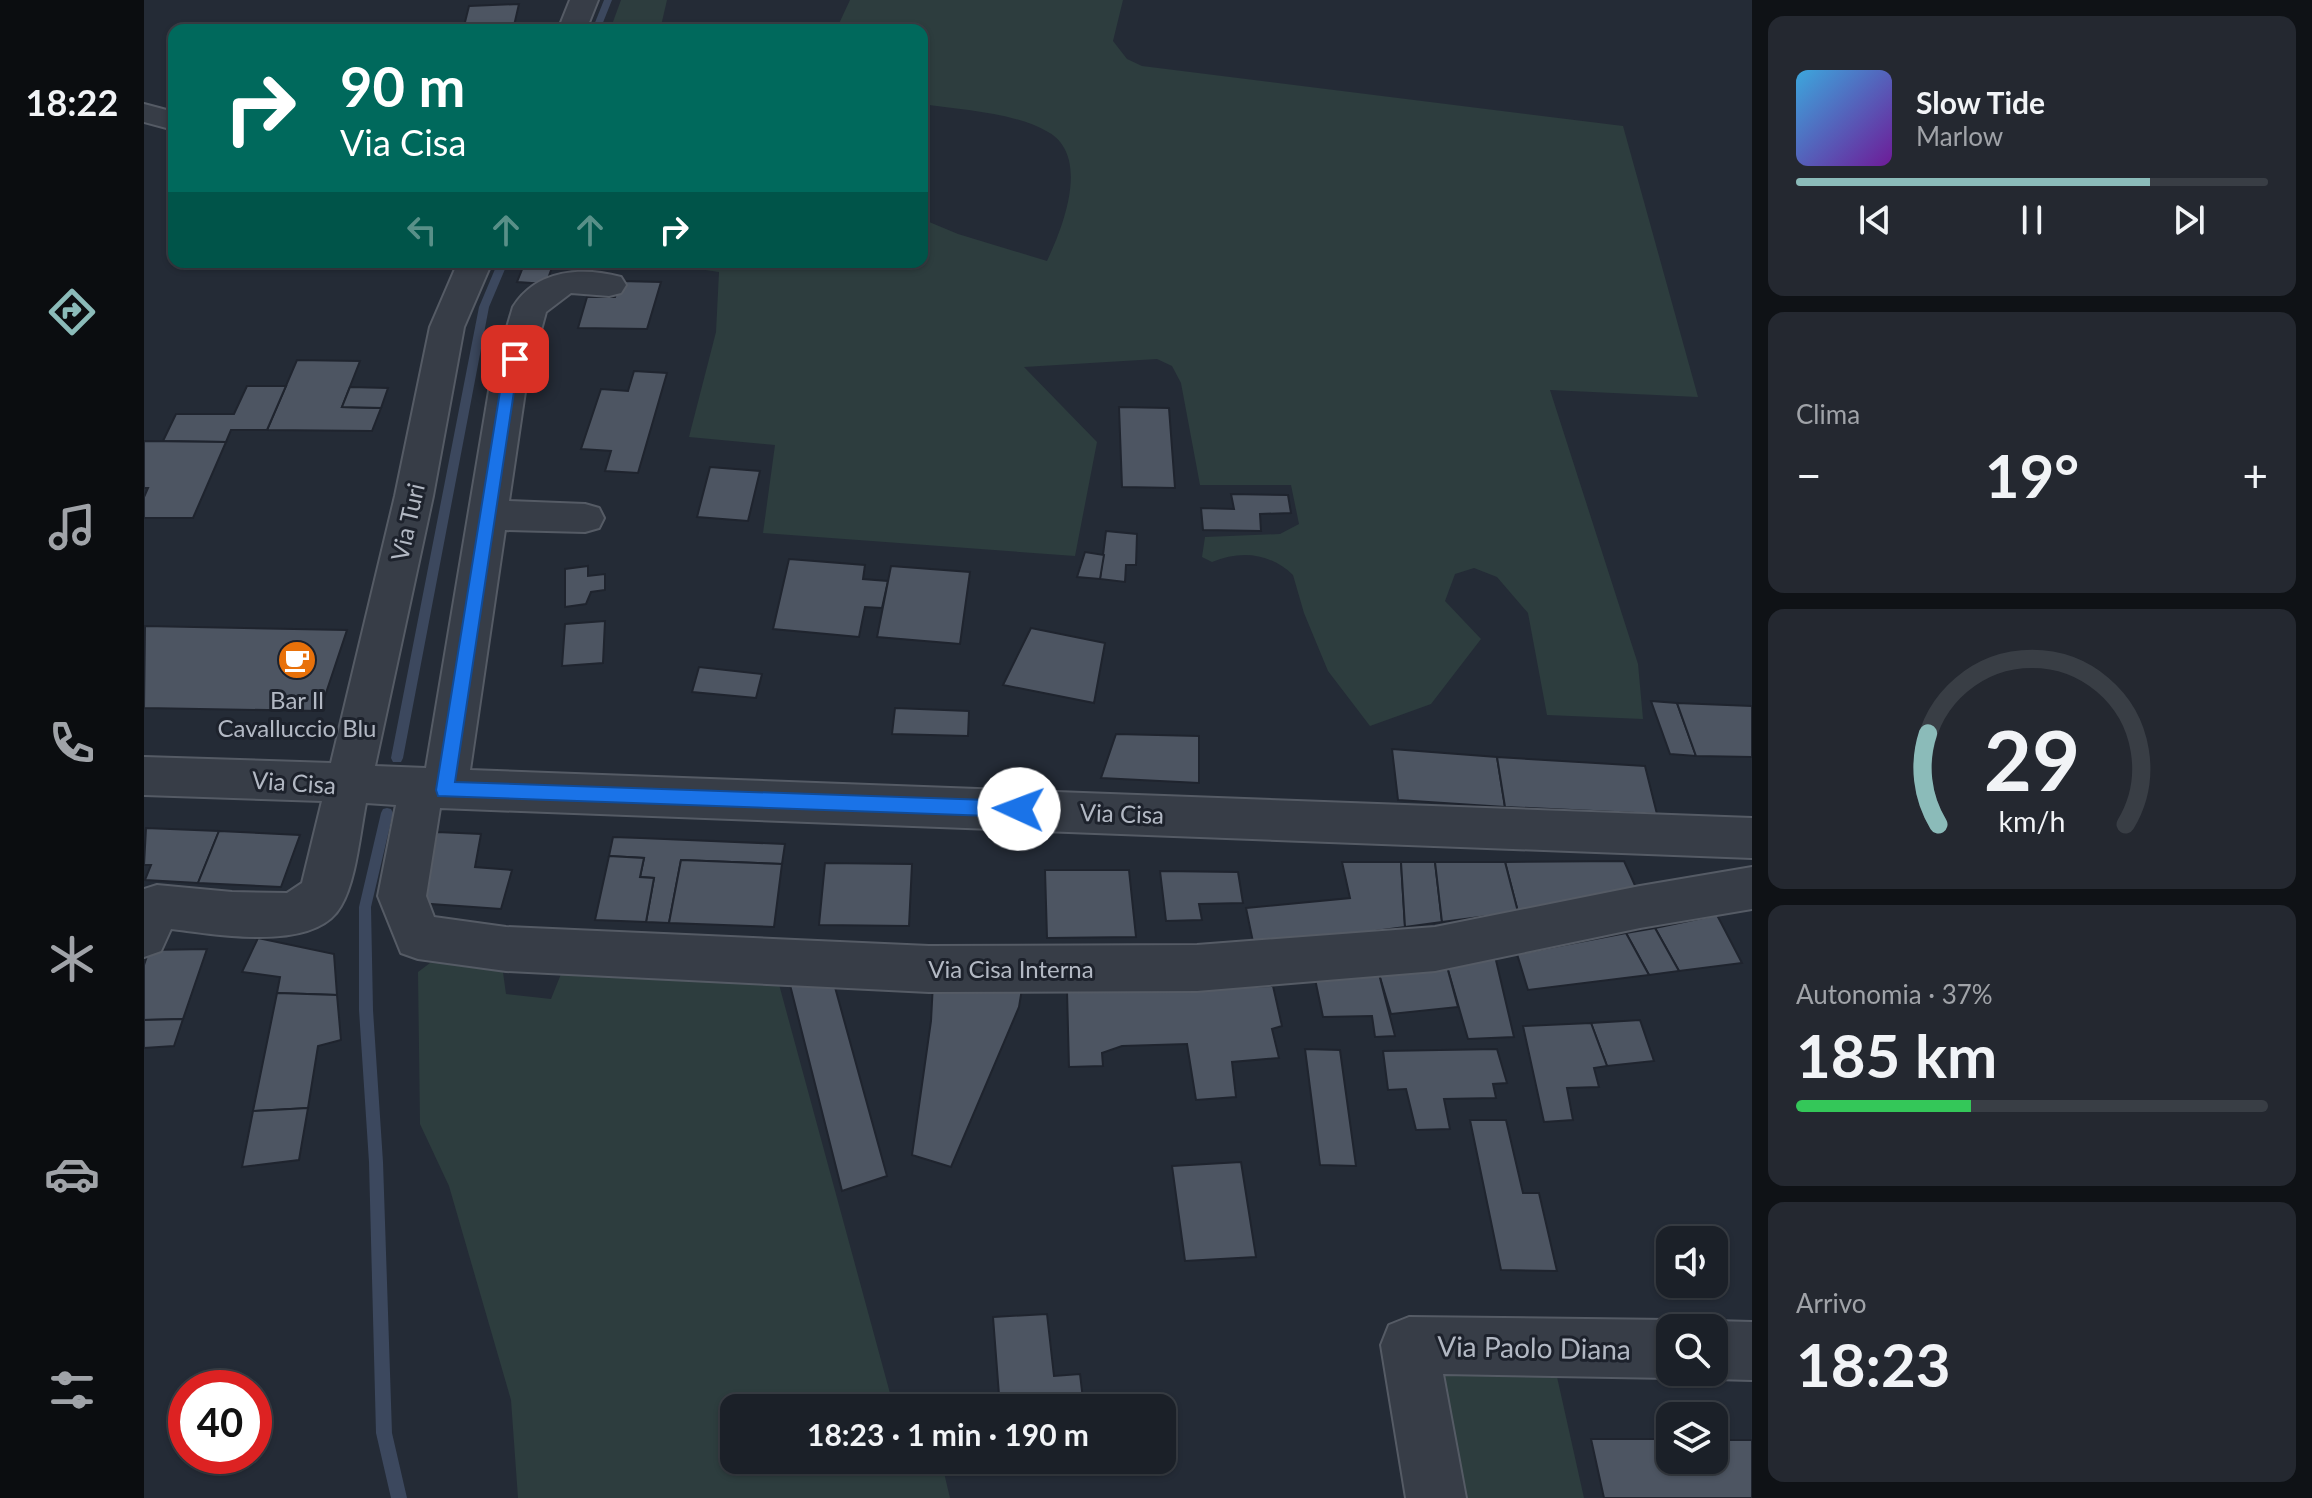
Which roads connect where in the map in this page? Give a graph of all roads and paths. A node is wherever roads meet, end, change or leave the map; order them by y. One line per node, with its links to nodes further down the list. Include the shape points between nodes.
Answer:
1 (584, 0): 2 (street)
2 (574, 24)
3 (144, 113): 4 (street)
4 (168, 119)
5 (472, 268): 10 (street, Via Turi, via 447,327)
6 (609, 285): 7 (street, via 564,282 530,307 508,385)
7 (487, 515): 8 (street); 11 (street)
8 (585, 518)
9 (144, 776): 10 (street, Via Cisa)
10 (347, 786): 11 (street, Via Cisa); 14 (street, Via Turi, via 323,895 294,915 157,906)
11 (433, 790): 12 (street, Via Cisa); 13 (street, Via Cisa Interna, via 402,896 418,937 506,949 929,969 1197,968 1435,949)
12 (1752, 838)
13 (1752, 888)
14 (144, 935)
15 (1656, 1349): 18 (street, Via Paolo Diana, via 1409,1345)
16 (1728, 1350): 17 (street)
17 (1752, 1351)
18 (1436, 1498)

